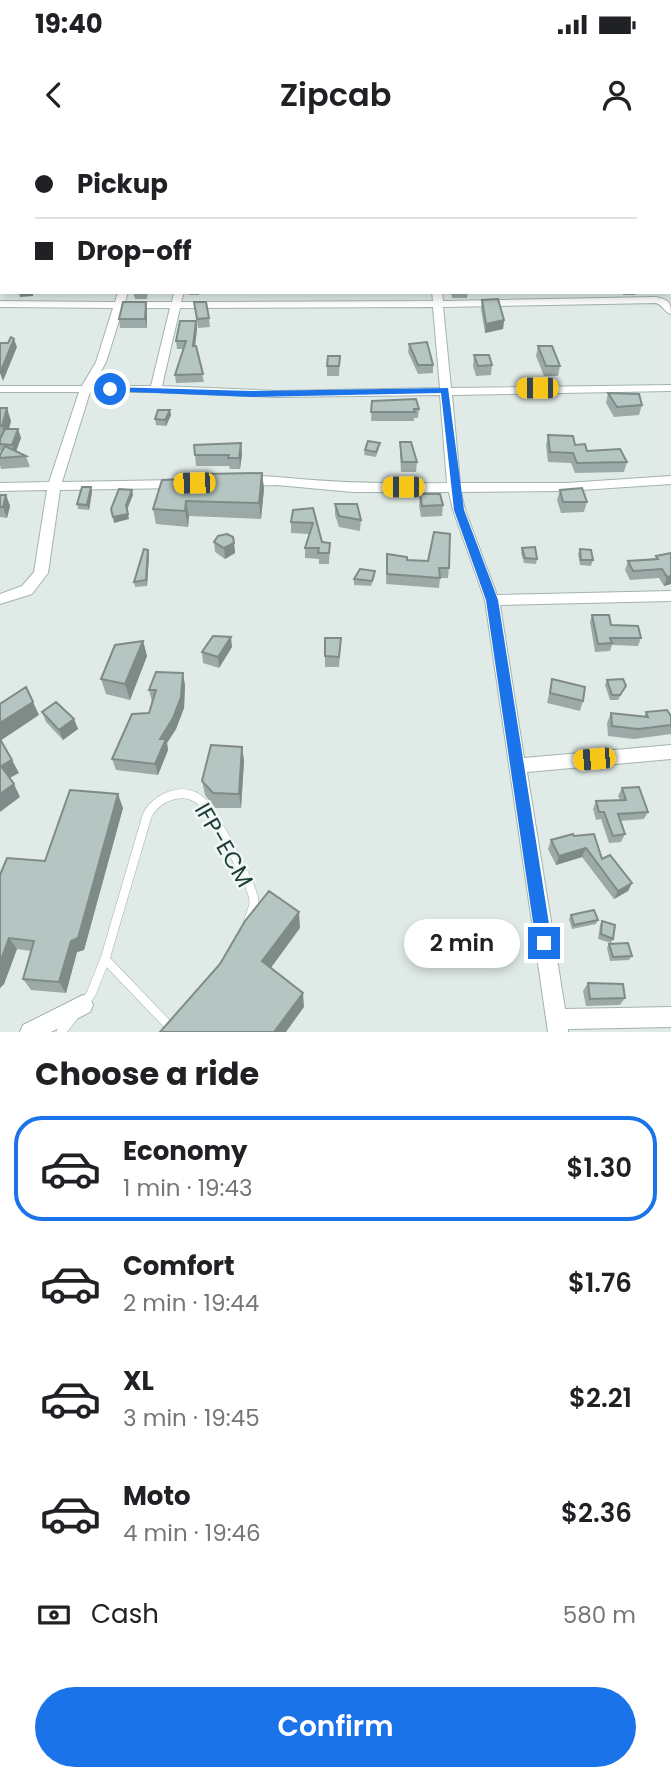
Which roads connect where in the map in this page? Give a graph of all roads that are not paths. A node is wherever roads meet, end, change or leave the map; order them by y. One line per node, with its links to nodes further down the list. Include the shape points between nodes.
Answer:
1 (662, 297): 4 (street); 6 (street)
2 (121, 298): 3 (street); 5 (street); 10 (street, via 101,362)
3 (178, 298): 4 (street, via 302,306); 9 (street)
4 (439, 298): 11 (street)
5 (0, 304)
6 (671, 311)
7 (671, 388): 11 (street)
8 (0, 389): 10 (street)
9 (156, 389): 10 (street); 11 (street, via 240,394)
10 (86, 390): 16 (street)
11 (445, 390): 17 (street)
12 (671, 480): 17 (street, via 566,487)
13 (235, 482): 17 (street)
14 (194, 483): 16 (street)
15 (0, 487): 16 (street)
16 (54, 487): 19 (street, via 41,573 27,590)
17 (454, 487): 20 (street)
18 (671, 596): 20 (street)
19 (0, 599)
20 (492, 600): 22 (street)
21 (671, 752): 22 (street)
22 (517, 766): 27 (street)
23 (242, 933): 24 (lane, IFP-ECM, via 254,902 251,885 203,802 187,795 160,799 147,816)
24 (105, 959): 25 (lane, IFP-ECM); 28 (lane)
25 (83, 1005): 29 (street); 30 (lane, IFP-ECM)
26 (671, 1017): 27 (street)
27 (557, 1026)
28 (172, 1027)
29 (30, 1032)
30 (61, 1032)

